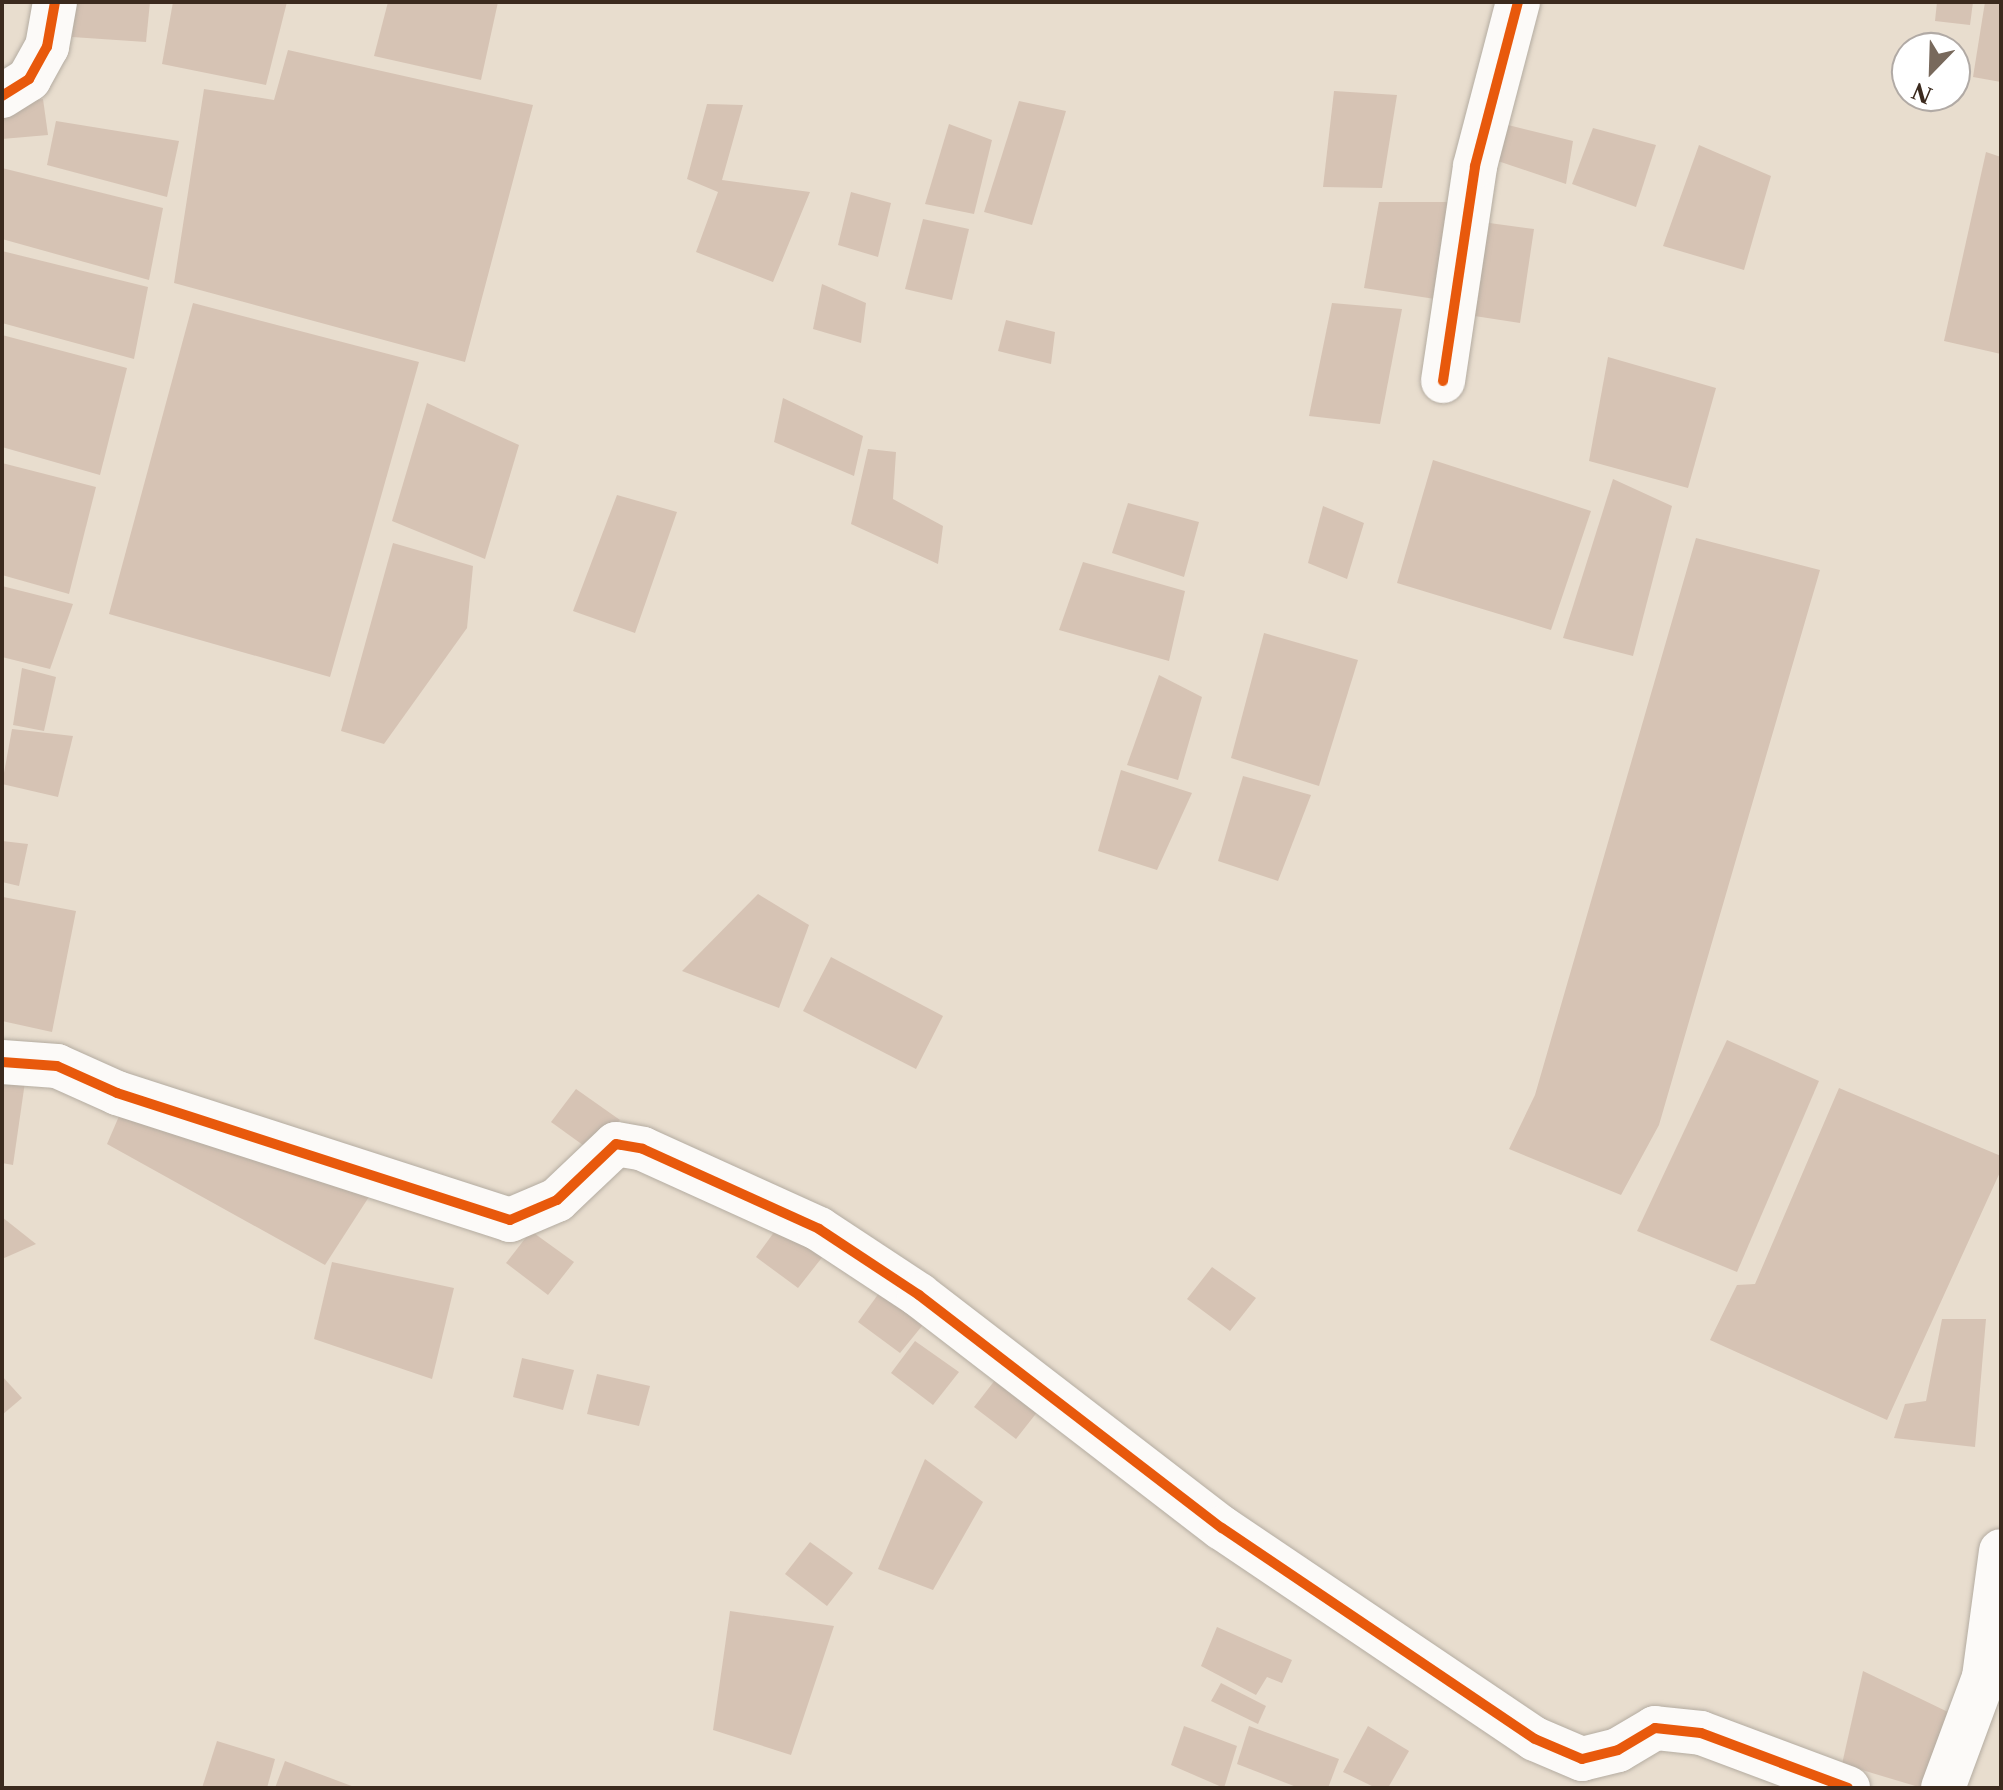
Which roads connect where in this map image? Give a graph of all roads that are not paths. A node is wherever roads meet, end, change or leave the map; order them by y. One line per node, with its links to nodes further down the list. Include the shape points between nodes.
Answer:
1 (55, 2): 3 (street, via 47,47 29,79)
2 (1518, 2): 4 (street, via 1475,166)
3 (2, 96)
4 (1443, 381)
5 (2, 1062): 7 (street, via 57,1066 117,1093 510,1220 557,1200 616,1144 643,1149 819,1229 919,1295 1222,1528 1535,1739 1582,1759 1618,1750 1655,1728 1701,1733)
6 (2001, 1551): 8 (street, via 1984,1677)
7 (1848, 1788)
8 (1943, 1788)

